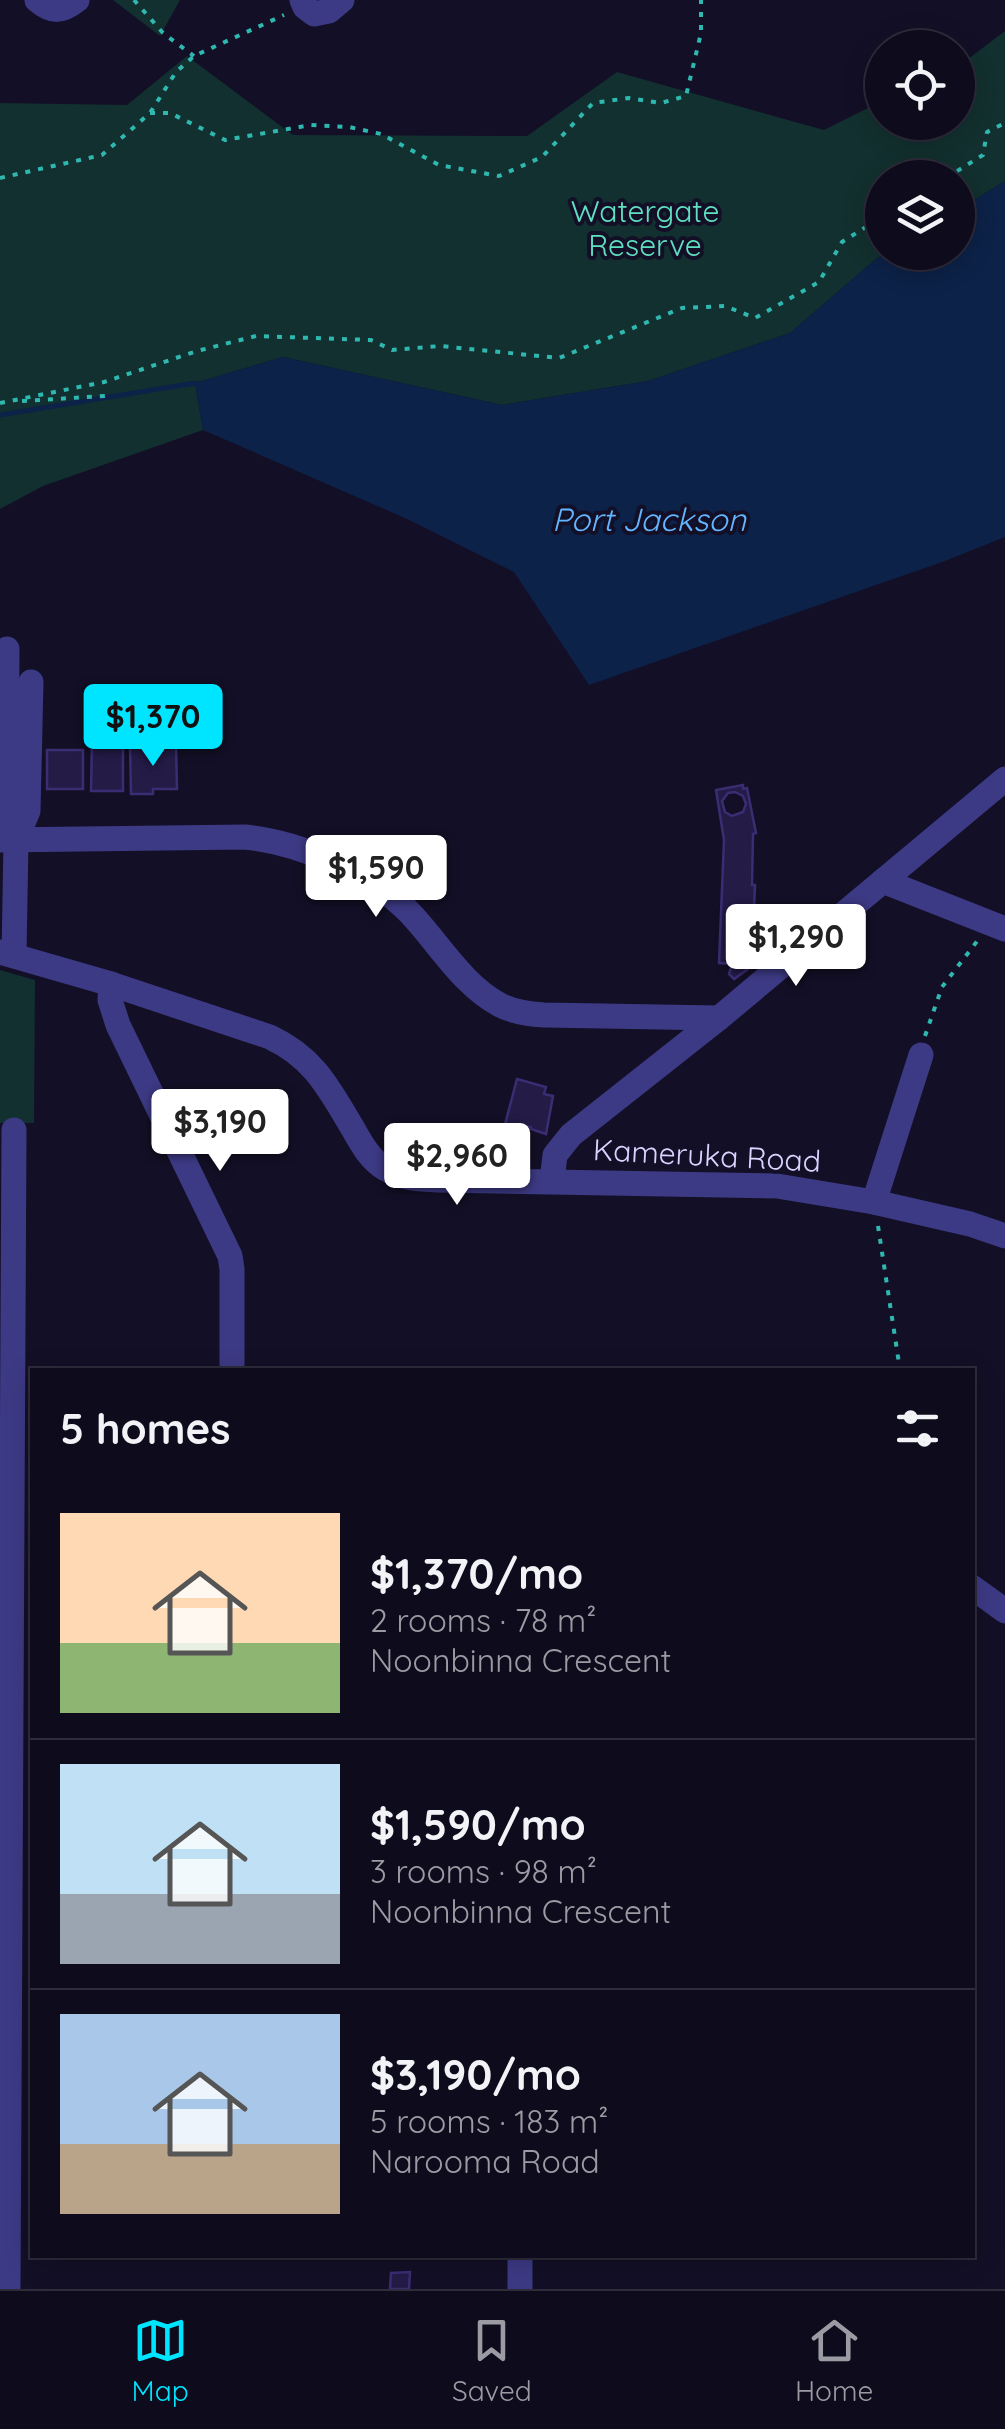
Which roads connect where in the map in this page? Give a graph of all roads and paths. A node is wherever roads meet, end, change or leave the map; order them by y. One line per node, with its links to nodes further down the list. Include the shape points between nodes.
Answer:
1 (37, 0): 2 (street, via 63,10)
2 (77, 0)
3 (134, 0): 7 (path)
4 (342, 0): 6 (street, via 314,14)
5 (702, 0): 8 (path, via 686,96 593,103 542,158 499,176 440,165 382,134 348,127 311,125 225,140 170,113)
6 (304, 3): 7 (path)
7 (194, 56): 8 (path)
8 (150, 113): 13 (path, via 102,155)
9 (1005, 124): 10 (path, via 987,132)
10 (982, 154): 11 (path); 12 (path)
11 (973, 160)
12 (985, 163)
13 (0, 178)
14 (865, 227): 16 (path, via 842,242 819,282 755,318 725,306 682,308 559,358 256,336 104,382)
15 (105, 396): 16 (path)
16 (12, 401): 17 (path)
17 (0, 404)
18 (6, 650): 21 (street)
19 (31, 682): 21 (street, via 28,811)
20 (1005, 779): 22 (street)
21 (8, 840): 24 (street); 26 (street, via 271,839 338,864 386,893 502,1007 544,1015)
22 (883, 881): 23 (street); 26 (street)
23 (998, 926): 27 (path, via 942,987)
24 (7, 954): 25 (street, Kameruka Road)
25 (111, 984): 29 (street, Kameruka Road, via 288,1045 316,1068 370,1156 397,1175); 32 (street, via 118,1025 230,1256)
26 (719, 1018): 29 (street, via 564,1142)
27 (921, 1055): 30 (street)
28 (14, 1130): 35 (street)
29 (552, 1181): 30 (street, Kameruka Road, via 776,1186)
30 (874, 1202): 31 (street, Kameruka Road); 33 (path)
31 (1005, 1236)
32 (232, 1368)
33 (900, 1368)
34 (975, 1589): 36 (street)
35 (6, 1598): 37 (street)
36 (1005, 1611)
37 (21, 1759): 38 (street)
38 (21, 2068): 39 (street)
39 (4, 2226): 41 (street)
40 (520, 2258): 42 (street)
41 (8, 2289)
42 (520, 2289)

